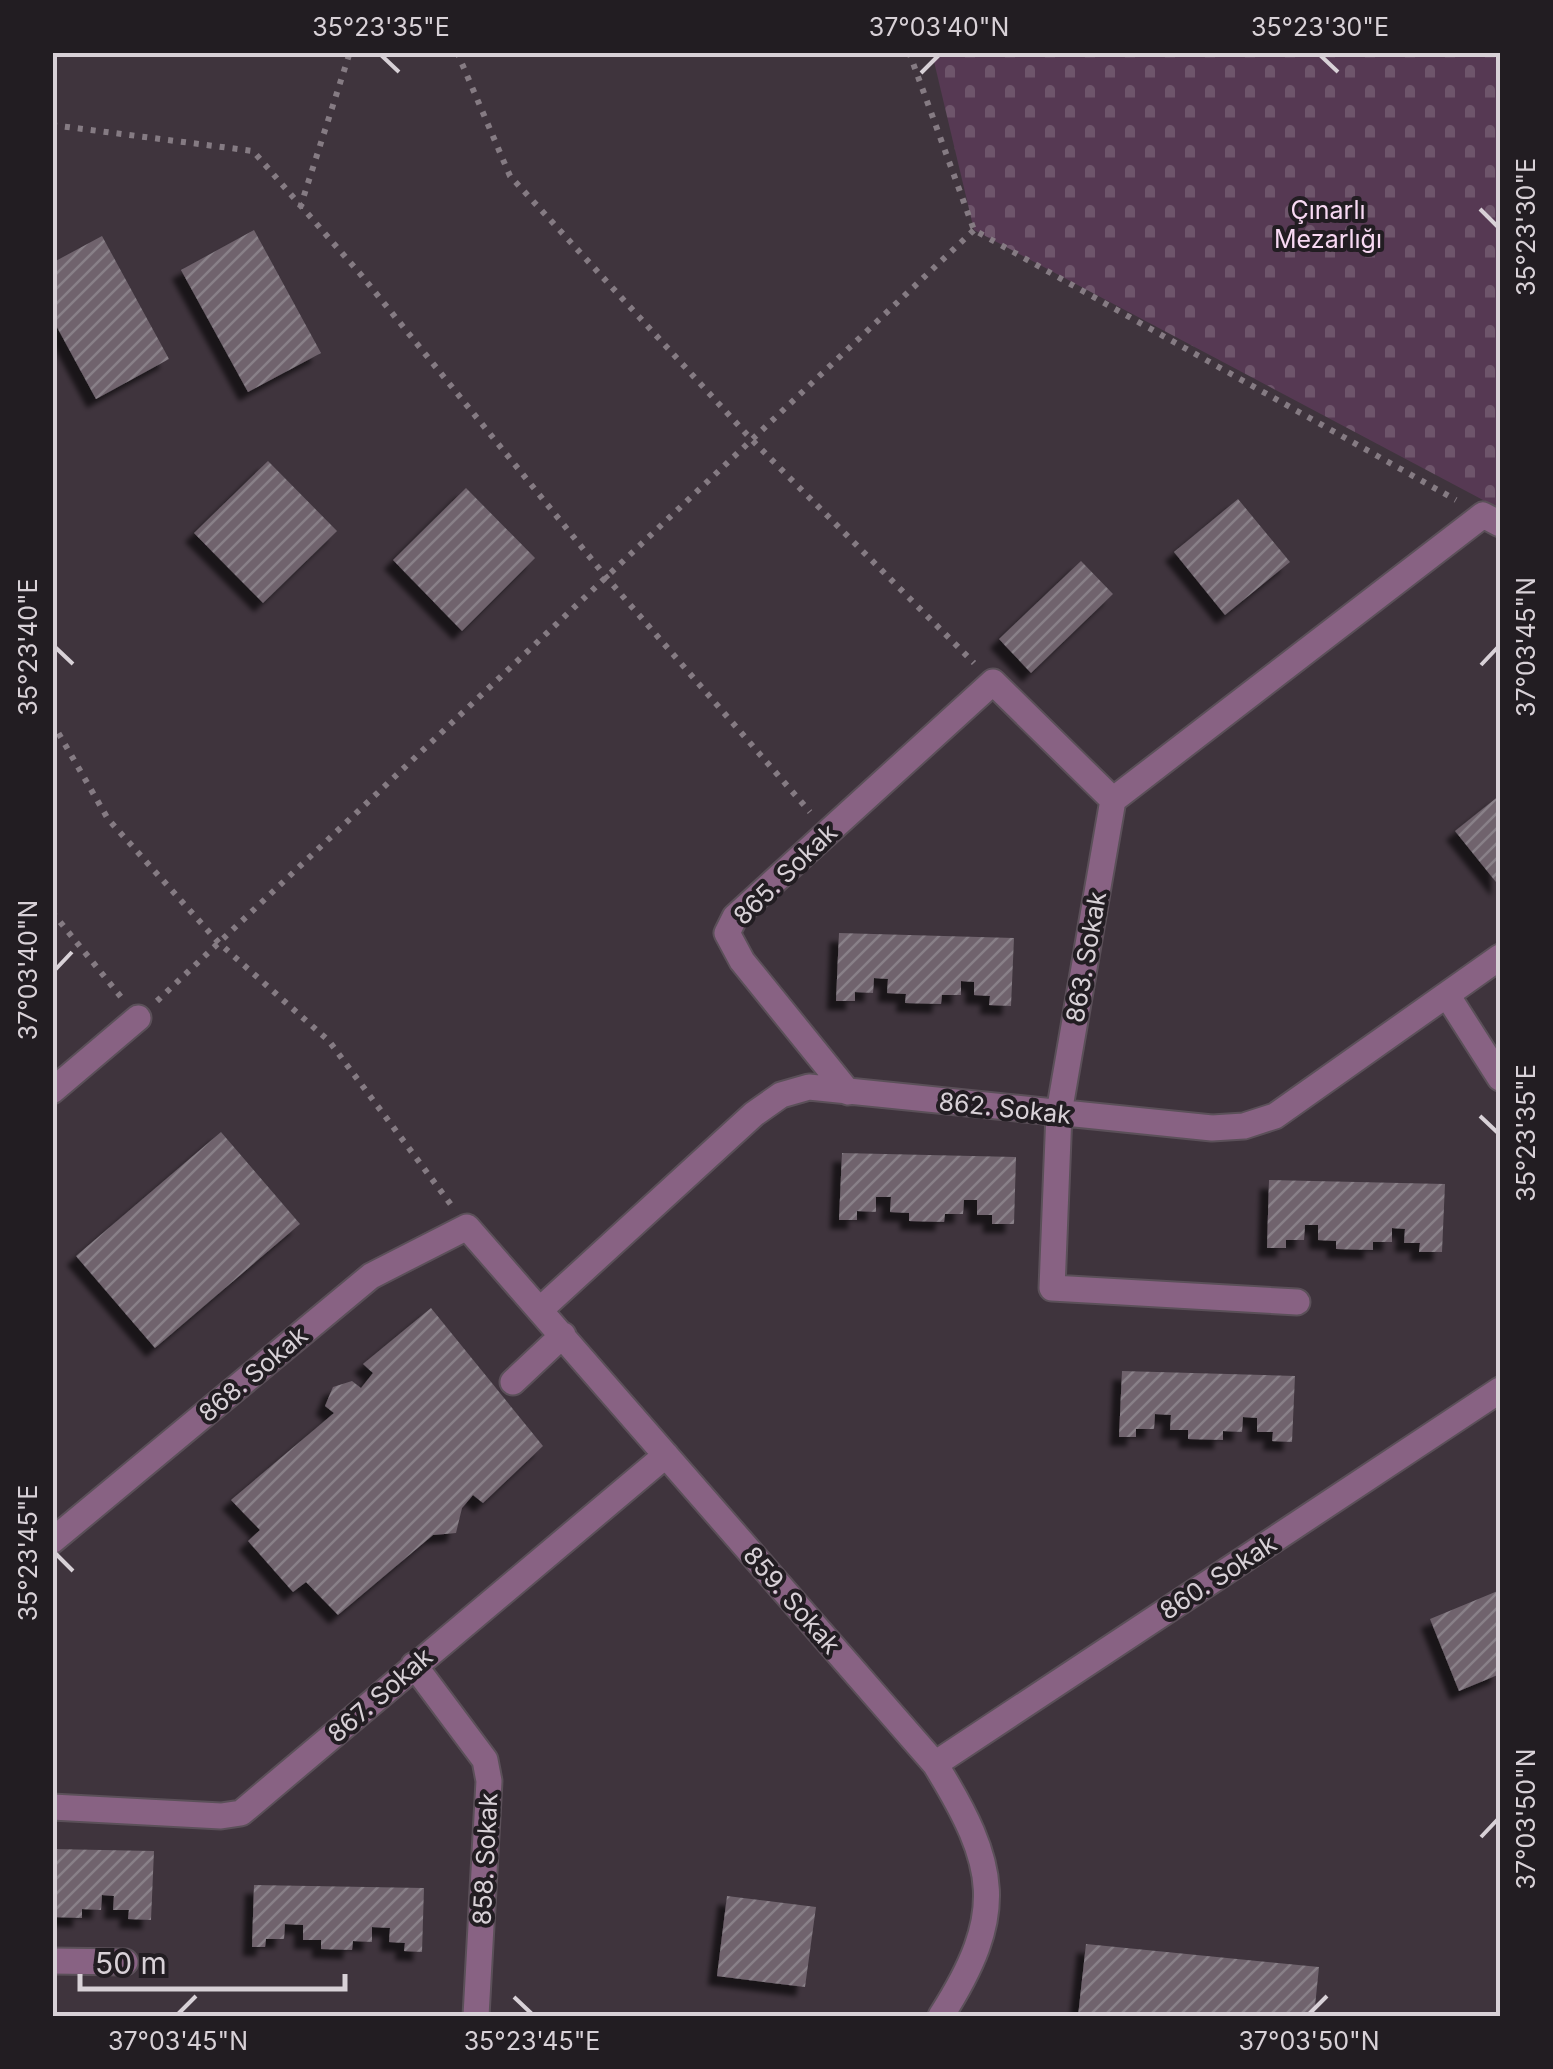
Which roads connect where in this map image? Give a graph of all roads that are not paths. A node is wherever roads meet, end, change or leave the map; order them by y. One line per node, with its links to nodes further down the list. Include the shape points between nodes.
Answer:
1 (1492, 520): 2 (street)
2 (1112, 800): 8 (street, 865. Sokak, via 992,682 751,900 727,932 742,962); 9 (street, 863. Sokak)
3 (1500, 958): 4 (street, 862. Sokak)
4 (1447, 995): 6 (street); 9 (street, 862. Sokak, via 1260,1121 1212,1128)
5 (138, 1018): 7 (street)
6 (1500, 1078)
7 (52, 1092)
8 (848, 1092): 9 (street, 862. Sokak); 12 (street, 862. Sokak, via 810,1087 781,1095 754,1114)
9 (1059, 1114): 11 (street, 863. Sokak, via 1052,1288)
10 (467, 1227): 12 (street, 859. Sokak); 17 (street, 868. Sokak, via 371,1276)
11 (1297, 1302)
12 (541, 1310): 13 (street, 859. Sokak)
13 (563, 1336): 14 (street); 16 (street, 859. Sokak)
14 (513, 1382)
15 (1500, 1390): 19 (street, 860. Sokak)
16 (666, 1455): 18 (street, 867. Sokak); 19 (street, 859. Sokak)
17 (52, 1541)
18 (414, 1665): 20 (street, 867. Sokak, via 241,1813); 23 (street, 858. Sokak, via 485,1760 489,1781)
19 (935, 1764): 24 (street, 859. Sokak, via 972,1828 988,1888 980,1949)
20 (52, 1807)
21 (52, 1961): 22 (street)
22 (125, 1962)
23 (476, 2016)
24 (941, 2016)

